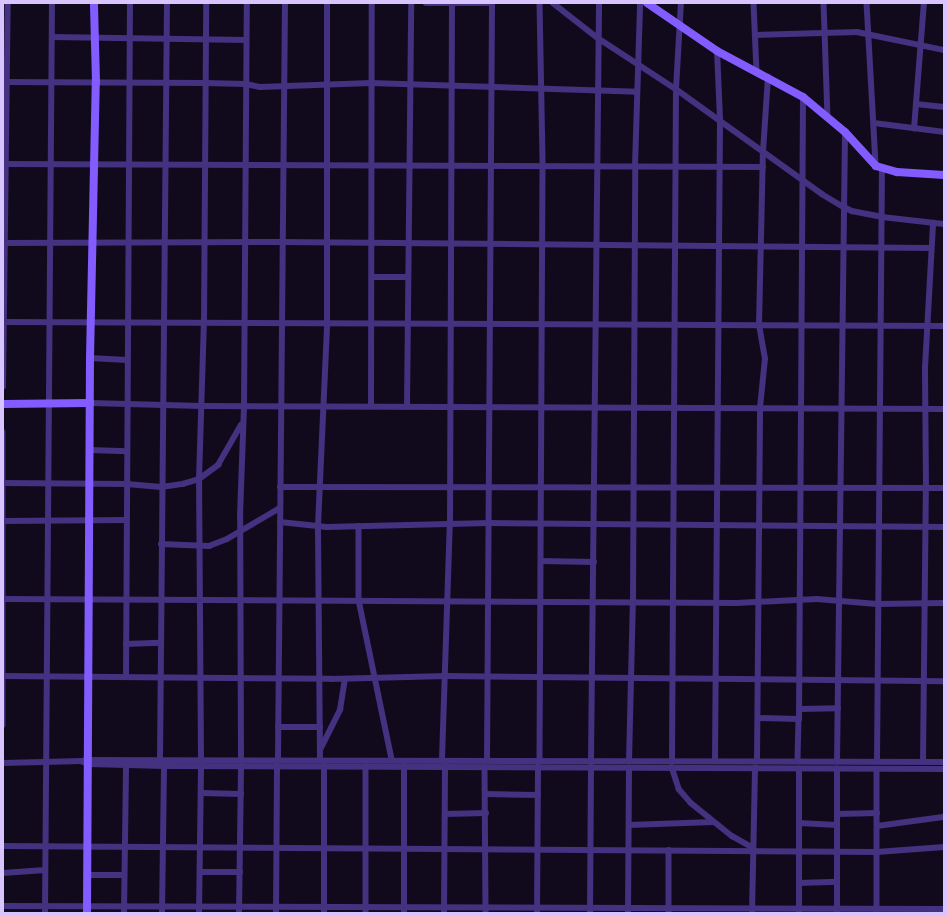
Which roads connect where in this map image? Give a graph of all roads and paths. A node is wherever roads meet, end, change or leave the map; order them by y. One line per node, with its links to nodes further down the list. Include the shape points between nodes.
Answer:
1 (8, 3): 43 (street)
2 (52, 3): 29 (street)
3 (94, 3): 32 (street)
4 (130, 3): 30 (street)
5 (167, 3): 33 (street)
6 (206, 3): 34 (street)
7 (246, 3): 35 (street)
8 (285, 3): 52 (street)
9 (327, 3): 50 (street)
10 (372, 3): 48 (street)
11 (411, 3): 51 (street)
12 (426, 3): 13 (street)
13 (452, 3): 14 (street); 53 (street)
14 (492, 3): 54 (street)
15 (540, 3): 55 (street)
16 (553, 3): 31 (street)
17 (598, 3): 31 (street)
18 (640, 3): 39 (street)
19 (647, 3): 25 (street)
20 (681, 3): 25 (street)
21 (754, 3): 28 (street)
22 (824, 3): 26 (street)
23 (867, 3): 27 (street)
24 (924, 3): 36 (street)
25 (681, 26): 38 (street); 57 (street)
26 (825, 31): 27 (street); 28 (street); 62 (street)
27 (868, 33): 36 (street); 64 (street)
28 (755, 35): 40 (street)
29 (52, 37): 32 (street); 42 (street)
30 (130, 38): 32 (street); 33 (street); 46 (street)
31 (598, 38): 39 (street); 56 (street)
32 (95, 39): 44 (street)
33 (167, 40): 34 (street); 47 (street)
34 (206, 40): 35 (street); 45 (street)
35 (246, 40): 49 (street)
36 (921, 46): 37 (street); 60 (street)
37 (944, 50)
38 (717, 51): 40 (street); 63 (street)
39 (638, 64): 57 (street); 58 (street)
40 (757, 71): 41 (street)
41 (768, 77): 59 (street); 68 (street)
42 (51, 81): 43 (street); 44 (street); 69 (street)
43 (5, 82): 71 (street)
44 (96, 82): 46 (street); 70 (street)
45 (205, 82): 47 (street); 49 (street); 76 (street)
46 (130, 83): 47 (street); 72 (street)
47 (167, 83): 73 (street)
48 (371, 83): 50 (street); 51 (street); 81 (street)
49 (246, 84): 52 (street, via 260,87); 74 (street)
50 (326, 84): 52 (street); 77 (street)
51 (410, 84): 53 (street); 78 (street)
52 (284, 85): 75 (street)
53 (453, 86): 54 (street); 79 (street)
54 (491, 87): 55 (street); 80 (street)
55 (542, 88): 56 (street); 82 (street)
56 (597, 89): 58 (street); 83 (street)
57 (676, 89): 63 (street); 85 (street)
58 (637, 92): 84 (street)
59 (803, 97): 62 (street); 90 (street)
60 (916, 104): 61 (street); 65 (street)
61 (944, 107)
62 (828, 117): 66 (street)
63 (720, 119): 68 (street); 86 (street)
64 (874, 123): 65 (street); 88 (street)
65 (914, 128): 67 (street)
66 (845, 132): 88 (street); 91 (street)
67 (944, 132)
68 (763, 152): 87 (street); 90 (street)
69 (50, 163): 70 (street); 71 (street); 98 (street)
70 (94, 163): 72 (street); 99 (street)
71 (5, 164): 97 (street)
72 (130, 164): 73 (street); 95 (street)
73 (165, 164): 76 (street); 100 (street)
74 (245, 164): 75 (street); 76 (street); 102 (street)
75 (282, 164): 77 (street); 96 (street)
76 (204, 165): 101 (street)
77 (326, 165): 81 (street); 103 (street)
78 (409, 165): 79 (street); 81 (street); 105 (street)
79 (452, 165): 80 (street); 106 (street)
80 (491, 165): 82 (street); 107 (street)
81 (370, 166): 104 (street)
82 (543, 166): 83 (street); 108 (street)
83 (598, 166): 84 (street); 109 (street)
84 (635, 166): 85 (street); 110 (street)
85 (676, 166): 86 (street); 111 (street)
86 (719, 166): 87 (street); 112 (street)
87 (763, 167): 113 (street)
88 (879, 167): 89 (street); 92 (street)
89 (944, 175)
90 (804, 181): 91 (street); 114 (street)
91 (844, 207): 92 (street); 115 (street)
92 (882, 217): 93 (street); 116 (street)
93 (933, 223): 94 (street); 117 (street)
94 (944, 224)
95 (129, 242): 99 (street); 100 (street); 123 (street)
96 (282, 242): 102 (street); 103 (street); 127 (street)
97 (5, 243): 98 (street); 120 (street)
98 (50, 243): 99 (street); 121 (street)
99 (92, 243): 122 (street)
100 (165, 243): 101 (street); 124 (street)
101 (205, 243): 102 (street); 125 (street)
102 (245, 243): 126 (street)
103 (326, 243): 104 (street); 131 (street)
104 (372, 243): 105 (street); 118 (street)
105 (407, 243): 106 (street); 119 (street)
106 (451, 244): 107 (street); 134 (street)
107 (491, 244): 108 (street); 128 (street)
108 (543, 244): 109 (street); 129 (street)
109 (596, 245): 110 (street); 130 (street)
110 (635, 245): 111 (street); 135 (street)
111 (676, 246): 112 (street); 136 (street)
112 (718, 246): 113 (street); 137 (street)
113 (761, 246): 114 (street); 138 (street)
114 (802, 246): 115 (street); 139 (street)
115 (843, 247): 116 (street); 140 (street)
116 (880, 247): 117 (street); 141 (street)
117 (931, 248): 142 (street)
118 (372, 277): 119 (street); 132 (street)
119 (408, 277): 133 (street)
120 (4, 322): 121 (street); 146 (street)
121 (49, 322): 122 (street); 149 (street)
122 (92, 322): 123 (street); 144 (street)
123 (128, 323): 124 (street); 145 (street)
124 (164, 323): 125 (street); 151 (street)
125 (204, 323): 126 (street); 152 (street)
126 (245, 323): 127 (street); 153 (street)
127 (281, 323): 131 (street); 154 (street)
128 (490, 323): 129 (street); 134 (street); 157 (street)
129 (542, 323): 130 (street); 158 (street)
130 (595, 323): 135 (street); 159 (street)
131 (327, 324): 132 (street); 155 (street)
132 (372, 324): 133 (street); 162 (street)
133 (408, 324): 134 (street); 163 (street)
134 (451, 324): 156 (street)
135 (635, 324): 136 (street); 160 (street)
136 (676, 324): 137 (street); 161 (street)
137 (717, 325): 138 (street); 164 (street)
138 (759, 325): 139 (street); 165 (street, via 765,359)
139 (802, 326): 140 (street); 166 (street)
140 (841, 326): 141 (street); 167 (street)
141 (880, 326): 142 (street); 168 (street)
142 (927, 326): 143 (street); 169 (street)
143 (944, 326)
144 (90, 358): 145 (street); 147 (street)
145 (128, 360): 150 (street)
146 (3, 387)
147 (90, 403): 149 (street); 150 (street); 173 (street)
148 (3, 404): 149 (street)
149 (49, 404): 177 (street)
150 (127, 405): 151 (street); 174 (street)
151 (162, 405): 152 (street); 185 (street)
152 (202, 406): 153 (street); 175 (street)
153 (244, 406): 154 (street); 171 (street)
154 (280, 406): 155 (street); 186 (street)
155 (324, 406): 162 (street); 180 (street)
156 (451, 406): 157 (street); 163 (street); 181 (street)
157 (490, 406): 158 (street); 182 (street)
158 (542, 406): 159 (street); 183 (street)
159 (594, 406): 160 (street); 184 (street)
160 (634, 406): 161 (street); 187 (street)
161 (676, 406): 164 (street); 188 (street)
162 (371, 407): 163 (street)
163 (407, 407)
164 (716, 408): 165 (street); 190 (street)
165 (760, 408): 166 (street); 191 (street)
166 (801, 408): 167 (street); 192 (street)
167 (841, 408): 168 (street); 193 (street)
168 (880, 409): 169 (street); 194 (street)
169 (926, 409): 170 (street); 189 (street)
170 (944, 409)
171 (243, 422): 175 (street, via 224,458); 217 (street)
172 (3, 432): 176 (street)
173 (90, 450): 174 (street); 178 (street)
174 (127, 451): 179 (street)
175 (199, 479): 185 (street); 219 (street)
176 (4, 483): 177 (street); 199 (street)
177 (47, 483): 178 (street); 200 (street)
178 (90, 483): 179 (street); 197 (street)
179 (127, 484): 185 (street); 198 (street)
180 (320, 485): 181 (street); 186 (street); 210 (street)
181 (450, 486): 182 (street); 202 (street)
182 (489, 486): 183 (street); 203 (street)
183 (541, 486): 184 (street); 204 (street)
184 (594, 486): 187 (street); 205 (street)
185 (161, 487): 218 (street)
186 (280, 487): 196 (street)
187 (634, 487): 188 (street); 206 (street)
188 (675, 487): 190 (street); 207 (street)
189 (926, 487): 194 (street); 195 (street); 215 (street)
190 (716, 488): 191 (street); 212 (street)
191 (759, 488): 192 (street); 208 (street)
192 (802, 488): 193 (street); 209 (street)
193 (840, 488): 194 (street); 213 (street)
194 (879, 488): 214 (street)
195 (944, 488)
196 (280, 508): 201 (street); 217 (street)
197 (90, 520): 198 (street); 200 (street); 223 (street)
198 (126, 520): 225 (street)
199 (4, 521): 200 (street); 224 (street)
200 (48, 521): 222 (street)
201 (280, 522): 210 (street); 229 (street)
202 (450, 523): 203 (street); 211 (street); 233 (street)
203 (489, 523): 204 (street); 234 (street)
204 (541, 524): 205 (street); 220 (street)
205 (593, 524): 206 (street); 221 (street)
206 (633, 524): 207 (street); 237 (street)
207 (674, 525): 212 (street); 238 (street)
208 (758, 525): 209 (street); 212 (street); 239 (street)
209 (801, 525): 213 (street); 231 (street)
210 (318, 526): 211 (street); 232 (street)
211 (359, 526): 230 (street)
212 (715, 526): 241 (street)
213 (840, 526): 214 (street); 240 (street)
214 (879, 527): 215 (street); 244 (street)
215 (926, 527): 216 (street); 242 (street)
216 (944, 527)
217 (240, 532): 219 (street, via 217,543); 228 (street)
218 (161, 544): 219 (street); 226 (street)
219 (201, 547): 227 (street)
220 (541, 561): 221 (street); 235 (street)
221 (594, 562): 236 (street)
222 (47, 598): 223 (street); 224 (street); 248 (street)
223 (89, 598): 225 (street); 249 (street)
224 (3, 599): 247 (street)
225 (126, 599): 226 (street); 246 (street)
226 (160, 600): 227 (street); 245 (street)
227 (201, 600): 228 (street); 253 (street)
228 (241, 600): 229 (street); 254 (street)
229 (279, 600): 232 (street); 255 (street)
230 (359, 600): 232 (street); 233 (street); 261 (street)
231 (801, 600): 239 (street); 240 (street); 263 (street)
232 (318, 601): 260 (street)
233 (448, 601): 234 (street); 250 (street)
234 (489, 601): 235 (street); 256 (street)
235 (541, 601): 236 (street); 257 (street)
236 (594, 601): 237 (street); 258 (street)
237 (633, 602): 238 (street); 259 (street)
238 (674, 602): 241 (street); 262 (street)
239 (758, 602): 241 (street); 268 (street)
240 (838, 602): 244 (street); 264 (street)
241 (715, 603): 267 (street)
242 (925, 603): 243 (street); 244 (street); 269 (street)
243 (944, 603)
244 (877, 604): 265 (street)
245 (160, 643): 246 (street); 252 (street)
246 (126, 644): 251 (street)
247 (3, 676): 248 (street); 275 (street)
248 (46, 676): 249 (street); 295 (street)
249 (89, 676): 251 (street); 291 (street)
250 (446, 676): 256 (street); 261 (street); 285 (street)
251 (126, 677): 252 (street)
252 (160, 677): 253 (street); 279 (street)
253 (201, 677): 254 (street); 280 (street)
254 (240, 677): 255 (street); 281 (street)
255 (278, 677): 260 (street); 276 (street)
256 (488, 677): 257 (street); 286 (street)
257 (540, 677): 258 (street); 287 (street)
258 (593, 678): 259 (street); 288 (street)
259 (632, 678): 262 (street); 292 (street)
260 (320, 679): 266 (street); 277 (street)
261 (374, 679): 266 (street); 284 (street)
262 (673, 679): 267 (street); 289 (street)
263 (800, 679): 264 (street); 268 (street); 272 (street)
264 (838, 679): 265 (street); 271 (street)
265 (877, 679): 269 (street); 297 (street)
266 (345, 680): 278 (street, via 340,710)
267 (715, 680): 268 (street); 290 (street)
268 (757, 680): 273 (street)
269 (924, 681): 270 (street); 298 (street)
270 (944, 681)
271 (838, 708): 272 (street); 296 (street)
272 (799, 709): 274 (street)
273 (758, 718): 274 (street); 293 (street)
274 (799, 719): 294 (street)
275 (3, 725)
276 (278, 727): 277 (street); 282 (street)
277 (320, 727): 278 (street)
278 (320, 750): 283 (street)
279 (160, 759): 280 (street); 291 (street)
280 (201, 759): 281 (street)
281 (241, 759): 282 (street)
282 (278, 759): 283 (street)
283 (320, 759): 284 (street)
284 (392, 759): 285 (street)
285 (442, 759): 286 (street)
286 (487, 760): 287 (street)
287 (540, 760): 288 (street)
288 (592, 760): 292 (street)
289 (672, 760): 290 (street); 292 (street)
290 (715, 760): 293 (street)
291 (86, 761): 295 (street); 301 (street); 338 (street)
292 (629, 761)
293 (758, 761): 294 (street)
294 (798, 761): 296 (street)
295 (47, 762): 300 (street); 337 (street)
296 (837, 762): 297 (street)
297 (877, 762): 298 (street)
298 (923, 762): 299 (street)
299 (944, 762)
300 (3, 763)
301 (126, 766): 302 (street); 335 (street)
302 (164, 766): 303 (street); 336 (street)
303 (201, 766): 304 (street); 320 (street)
304 (241, 766): 305 (street); 321 (street)
305 (277, 766): 306 (street); 342 (street)
306 (324, 766): 307 (street); 343 (street)
307 (366, 766): 308 (street); 345 (street)
308 (404, 766): 309 (street); 346 (street)
309 (445, 766): 310 (street); 326 (street)
310 (485, 767): 311 (street); 322 (street)
311 (538, 767): 312 (street); 323 (street)
312 (591, 767): 314 (street); 350 (street)
313 (672, 767): 314 (street); 315 (street); 329 (street, via 680,789)
314 (629, 768): 331 (street)
315 (755, 768): 316 (street); 344 (street)
316 (799, 769): 317 (street); 330 (street)
317 (837, 769): 318 (street); 327 (street)
318 (877, 769): 319 (street); 325 (street)
319 (944, 769)
320 (201, 793): 321 (street); 339 (street)
321 (241, 794): 341 (street)
322 (486, 794): 323 (street); 324 (street)
323 (538, 795): 349 (street)
324 (486, 813): 326 (street); 348 (street)
325 (877, 813): 327 (street); 333 (street)
326 (445, 814): 347 (street)
327 (837, 814): 332 (street)
328 (944, 817): 333 (street)
329 (713, 822): 331 (street); 344 (street)
330 (799, 823): 332 (street); 353 (street)
331 (629, 825): 351 (street)
332 (837, 825): 354 (street)
333 (877, 826): 355 (street)
334 (3, 846): 337 (street)
335 (124, 846): 336 (street); 338 (street); 361 (street)
336 (163, 846): 339 (street); 367 (street)
337 (45, 847): 338 (street); 356 (street)
338 (87, 847): 360 (street)
339 (200, 847): 341 (street); 357 (street)
340 (944, 847): 355 (street)
341 (240, 848): 342 (street); 358 (street)
342 (277, 848): 343 (street); 382 (street)
343 (324, 848): 345 (street); 383 (street)
344 (752, 848): 352 (street); 353 (street); 380 (street)
345 (365, 849): 346 (street); 377 (street)
346 (404, 849): 347 (street); 369 (street)
347 (445, 849): 348 (street); 370 (street)
348 (487, 849): 349 (street); 371 (street)
349 (538, 849): 350 (street); 372 (street)
350 (590, 849): 351 (street); 373 (street)
351 (629, 850): 352 (street); 378 (street)
352 (669, 850): 379 (street)
353 (799, 850): 354 (street); 363 (street)
354 (837, 850): 355 (street); 362 (street)
355 (877, 852): 385 (street)
356 (45, 870): 359 (street); 366 (street)
357 (200, 872): 358 (street); 368 (street)
358 (240, 872): 376 (street)
359 (3, 873)
360 (87, 875): 361 (street); 374 (street)
361 (124, 875): 364 (street)
362 (837, 882): 363 (street); 384 (street)
363 (799, 883): 381 (street)
364 (124, 905): 367 (street); 374 (street); 388 (street)
365 (3, 906): 366 (street)
366 (45, 906): 374 (street); 387 (street)
367 (162, 906): 368 (street); 389 (street)
368 (200, 906): 376 (street); 390 (street)
369 (404, 906): 370 (street); 377 (street); 391 (street)
370 (444, 906): 371 (street); 392 (street)
371 (486, 906): 372 (street); 393 (street)
372 (537, 906): 373 (street); 394 (street)
373 (590, 906): 378 (street); 395 (street)
374 (88, 909)
375 (944, 909): 386 (street)
376 (239, 910): 382 (street)
377 (366, 910): 383 (street)
378 (628, 910): 379 (street)
379 (669, 910): 380 (street)
380 (752, 910): 381 (street)
381 (799, 910): 384 (street)
382 (276, 911): 383 (street)
383 (324, 911)
384 (837, 911): 385 (street)
385 (877, 911): 386 (street)
386 (921, 911)
387 (45, 913)
388 (124, 913)
389 (162, 913)
390 (199, 913)
391 (404, 913)
392 (444, 913)
393 (486, 913)
394 (537, 913)
395 (590, 913)

